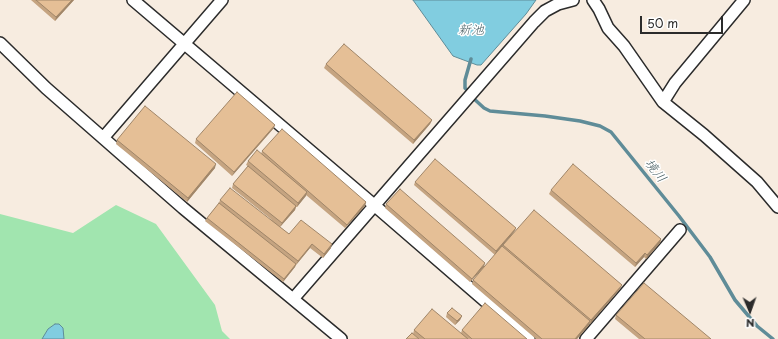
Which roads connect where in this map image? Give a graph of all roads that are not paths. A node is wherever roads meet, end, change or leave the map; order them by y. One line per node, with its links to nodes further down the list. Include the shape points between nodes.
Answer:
1 (133, 0): 7 (street)
2 (222, 0): 7 (street)
3 (573, 0): 10 (street, via 552,7 534,22)
4 (593, 0): 8 (street, via 608,28 624,46)
5 (744, 0): 8 (street, via 675,83)
6 (0, 43): 9 (street)
7 (184, 44): 9 (street); 10 (street)
8 (663, 102): 11 (street, via 757,182)
9 (103, 138): 13 (street)
10 (374, 205): 13 (street); 15 (street)
11 (778, 208)
12 (680, 230): 16 (street)
13 (293, 299): 14 (street)
14 (341, 339)
15 (529, 339)
16 (586, 339)

